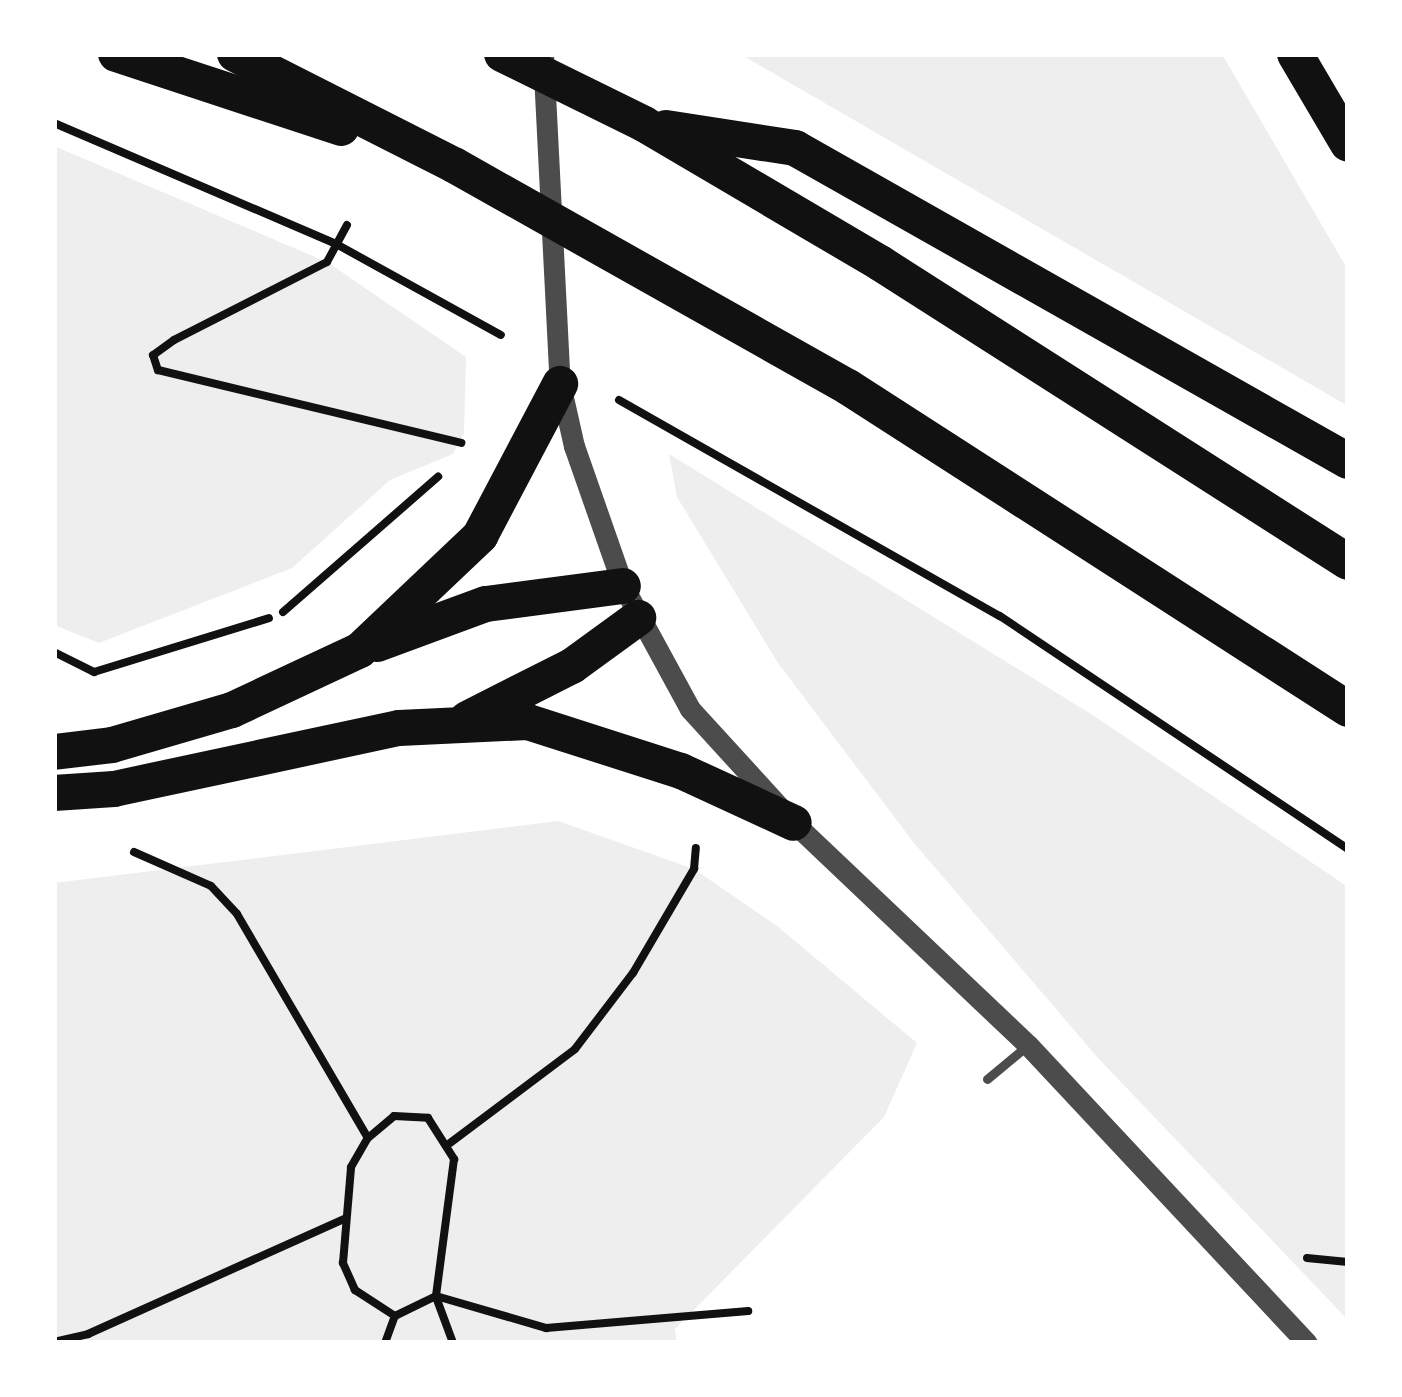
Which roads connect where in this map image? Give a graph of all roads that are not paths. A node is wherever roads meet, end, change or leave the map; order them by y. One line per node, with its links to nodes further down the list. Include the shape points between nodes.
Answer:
1 (116, 54): 8 (highway)
2 (235, 54): 8 (highway)
3 (502, 54): 6 (highway)
4 (543, 54): 9 (street)
5 (1294, 54): 7 (highway)
6 (644, 124): 10 (highway, via 795,148); 11 (highway, via 880,263)
7 (1348, 144)
8 (454, 165): 14 (highway, via 848,387)
9 (560, 385): 12 (street); 13 (highway, via 480,536)
10 (1348, 461)
11 (1348, 562)
12 (630, 602): 13 (highway, via 486,604); 15 (highway, via 572,666); 18 (street, via 690,709)
13 (360, 650): 16 (highway, via 232,710 112,746)
14 (1348, 709)
15 (453, 726): 17 (highway, via 399,728 114,789); 18 (highway, via 528,722 702,780)
16 (54, 752)
17 (54, 793)
18 (794, 823): 19 (street)
19 (1028, 1046): 20 (lane); 21 (street)
20 (987, 1079)
21 (1307, 1343)

